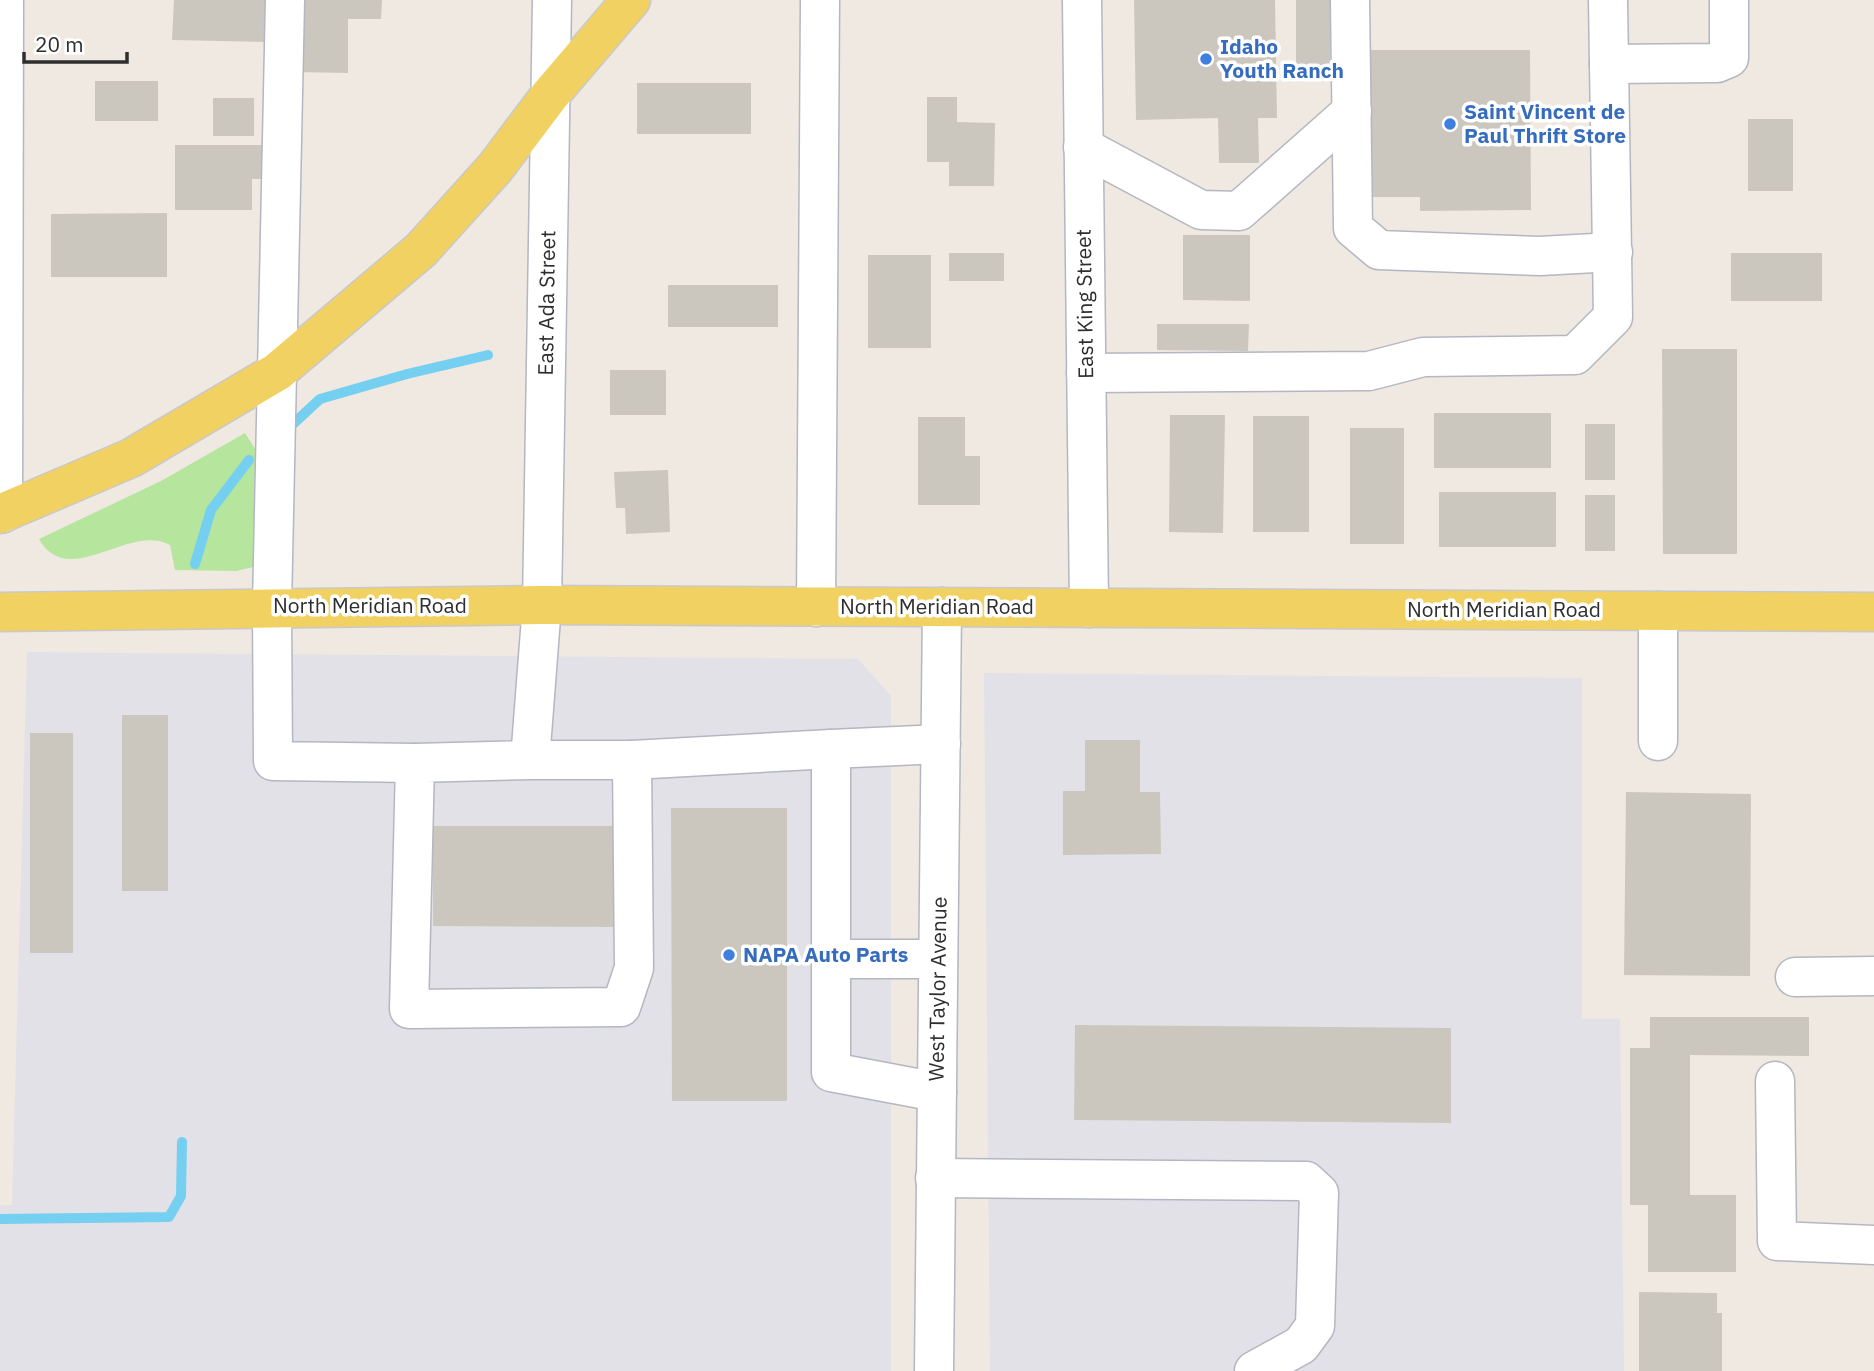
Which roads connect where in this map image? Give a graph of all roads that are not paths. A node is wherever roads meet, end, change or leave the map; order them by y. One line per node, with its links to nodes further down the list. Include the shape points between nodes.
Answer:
1 (4, 0): 17 (street)
2 (285, 0): 15 (street)
3 (552, 0): 11 (street, East Ada Street)
4 (631, 0): 11 (main road)
5 (820, 0): 20 (street)
6 (1082, 0): 13 (street, East King Street)
7 (1350, 0): 12 (street)
8 (1608, 0): 10 (street)
9 (1729, 0): 10 (street, via 1729,58 1717,63)
10 (1609, 64): 14 (street)
11 (550, 95): 15 (main road, via 495,168 421,250); 18 (street, East Ada Street)
12 (1352, 111): 13 (street, via 1240,211 1201,211); 14 (street, via 1353,228 1379,250 1540,256)
13 (1083, 147): 16 (street, East King Street)
14 (1613, 270): 16 (street, via 1613,317 1575,355 1423,357 1369,372)
15 (277, 372): 17 (main road, via 131,458); 19 (street)
16 (1086, 373): 22 (street, East King Street)
17 (1, 513)
18 (542, 605): 19 (main road, North Meridian Road); 20 (main road, North Meridian Road); 29 (street, East Ada Street)
19 (272, 606): 24 (main road, North Meridian Road); 31 (street, via 273,761)
20 (816, 607): 21 (main road, North Meridian Road)
21 (942, 607): 22 (main road, North Meridian Road); 27 (street, West Taylor Avenue)
22 (1089, 608): 23 (main road, North Meridian Road)
23 (1658, 611): 25 (main road, North Meridian Road); 26 (street)
24 (0, 612)
25 (1874, 612)
26 (1658, 741)
27 (941, 744): 28 (street); 33 (street, West Taylor Avenue)
28 (831, 749): 30 (street); 32 (street)
29 (530, 760): 30 (street); 31 (street)
30 (632, 760): 31 (street, via 634,968 621,1007 409,1009)
31 (415, 763)
32 (831, 959): 33 (street); 37 (street, via 831,1072)
33 (938, 959): 37 (street, West Taylor Avenue)
34 (1874, 976): 35 (street)
35 (1795, 977)
36 (1775, 1081): 39 (street, via 1777,1241)
37 (937, 1092): 38 (street, West Taylor Avenue)
38 (936, 1178): 40 (street, West Taylor Avenue); 41 (street, via 1306,1181 1319,1193 1315,1326 1301,1345)
39 (1874, 1245)
40 (934, 1371)
41 (1254, 1371)

